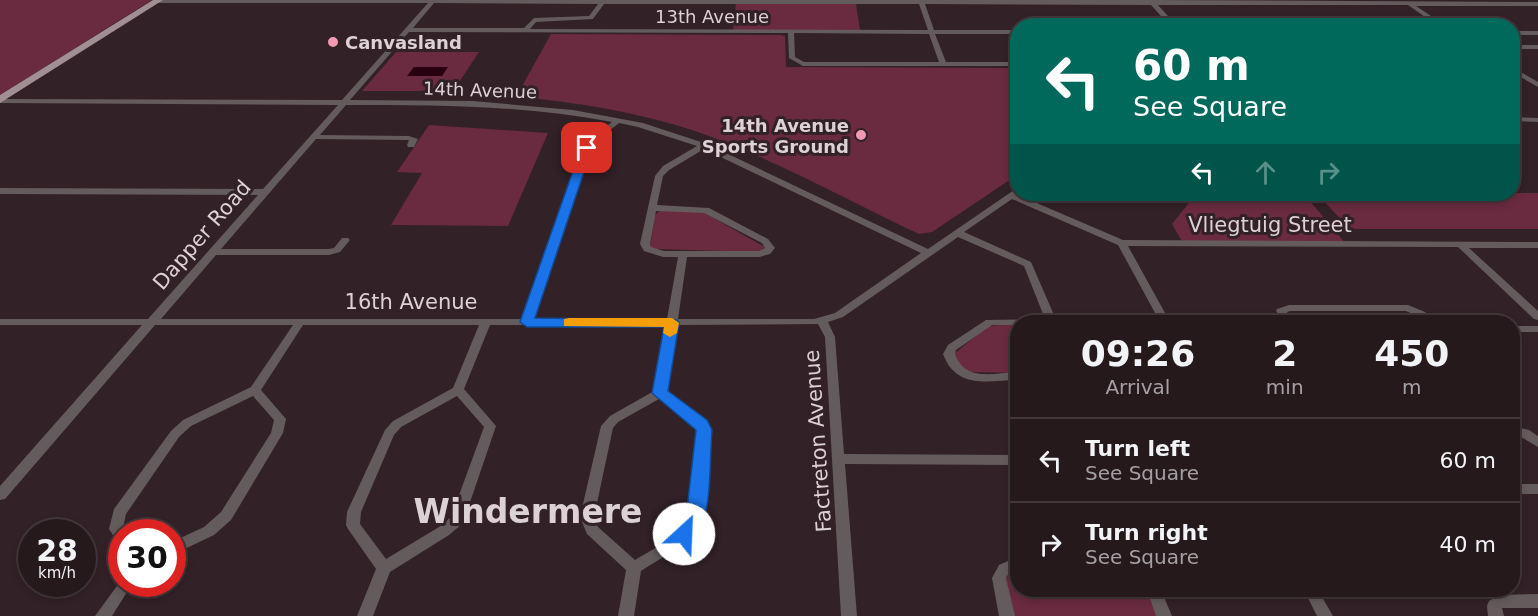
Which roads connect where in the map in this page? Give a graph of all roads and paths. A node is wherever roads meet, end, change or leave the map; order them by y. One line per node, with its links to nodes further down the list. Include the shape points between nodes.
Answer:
1 (158, 1): 2 (street); 28 (main road)
2 (404, 1): 3 (street)
3 (433, 1): 5 (street); 13 (street, Dapper Road)
4 (920, 1): 5 (street); 6 (street); 16 (street)
5 (602, 2): 14 (street, via 591,18 534,20)
6 (1098, 2): 7 (street)
7 (1152, 2): 8 (street); 11 (street)
8 (1338, 2): 9 (street)
9 (1406, 2): 10 (street); 12 (street)
10 (1538, 4)
11 (1167, 18)
12 (1431, 18)
13 (407, 30): 14 (street, 13th Avenue); 29 (street, Dapper Road)
14 (525, 31): 15 (street, 13th Avenue)
15 (792, 32): 16 (street, 13th Avenue); 24 (street, via 792,58 800,63)
16 (931, 32): 17 (street, 13th Avenue); 24 (street)
17 (1010, 32)
18 (1520, 33): 19 (street)
19 (1528, 33): 20 (street); 21 (street)
20 (1538, 33)
21 (1538, 39)
22 (1520, 47): 23 (street)
23 (1538, 47)
24 (943, 64): 25 (street)
25 (1010, 64)
26 (1520, 74): 27 (street)
27 (1538, 85)
28 (0, 101): 29 (street, 14th Avenue)
29 (344, 102): 31 (street, 14th Avenue, via 508,105); 33 (street, Dapper Road)
30 (1520, 119): 32 (street)
31 (619, 120): 35 (street, 14th Avenue); 59 (street, via 592,138 587,148)
32 (1538, 120)
33 (314, 137): 34 (street, via 409,138 414,139); 37 (street, Dapper Road)
34 (411, 145)
35 (704, 146): 40 (street, via 659,176); 47 (street, 14th Avenue)
36 (0, 191): 37 (street)
37 (266, 192): 46 (street, Dapper Road)
38 (1010, 196): 41 (street, Factreton Avenue)
39 (1031, 201): 43 (street, Vliegtuig Street)
40 (653, 208): 48 (street, via 647,249); 48 (street, via 706,210 770,248 759,254)
41 (957, 233): 47 (street, Factreton Avenue); 49 (street, via 1028,264)
42 (345, 240): 46 (street, via 337,250 329,252)
43 (1122, 243): 44 (street, Vliegtuig Street); 50 (street)
44 (1460, 244): 45 (street, Vliegtuig Street); 53 (street)
45 (1538, 245)
46 (213, 252): 57 (street, Dapper Road)
47 (929, 253): 55 (street, Factreton Avenue, via 839,315)
48 (683, 254): 61 (street)
49 (1049, 315)
50 (1162, 315)
51 (1284, 315): 52 (street, via 1281,311 1289,308 1408,308)
52 (1421, 315)
53 (1538, 317)
54 (301, 321): 57 (street, 16th Avenue); 58 (street, 16th Avenue); 65 (street)
55 (822, 321): 61 (street, 16th Avenue); 70 (street, Factreton Avenue, via 830,337)
56 (0, 322): 57 (street, 16th Avenue)
57 (152, 322): 74 (street, Dapper Road)
58 (486, 322): 59 (street, 16th Avenue); 66 (street)
59 (527, 322): 61 (street, 16th Avenue)
60 (1010, 322): 64 (street, via 990,322 950,352 952,366 962,374)
61 (672, 323): 67 (street)
62 (1520, 329): 63 (street)
63 (1538, 329)
64 (1010, 376)
65 (255, 390): 75 (street, via 187,423 175,434); 76 (street, via 280,418 277,433 226,516 209,531)
66 (458, 390): 78 (street, via 397,424 389,433 354,512 353,525); 78 (street, via 490,426 461,512 451,526)
67 (660, 393): 79 (street, via 607,426 587,517 592,530); 79 (street, via 702,424 704,430 696,512 684,534)
68 (1520, 432): 69 (street)
69 (1538, 442)
70 (838, 459): 71 (street); 87 (street, Factreton Avenue)
71 (1010, 460)
72 (1520, 489): 73 (street)
73 (1538, 489)
74 (0, 495)
75 (117, 519)
76 (186, 542)
77 (1010, 566): 88 (street, via 999,578)
78 (384, 568): 85 (street)
79 (633, 568): 86 (street)
80 (115, 597): 84 (street)
81 (1157, 597): 89 (street)
82 (1315, 597): 90 (street)
83 (1538, 601): 91 (street, via 1499,602 1494,606)
84 (103, 616)
85 (365, 616)
86 (626, 616)
87 (849, 616)
88 (1007, 616)
89 (1164, 616)
90 (1325, 616)
91 (1496, 616)

